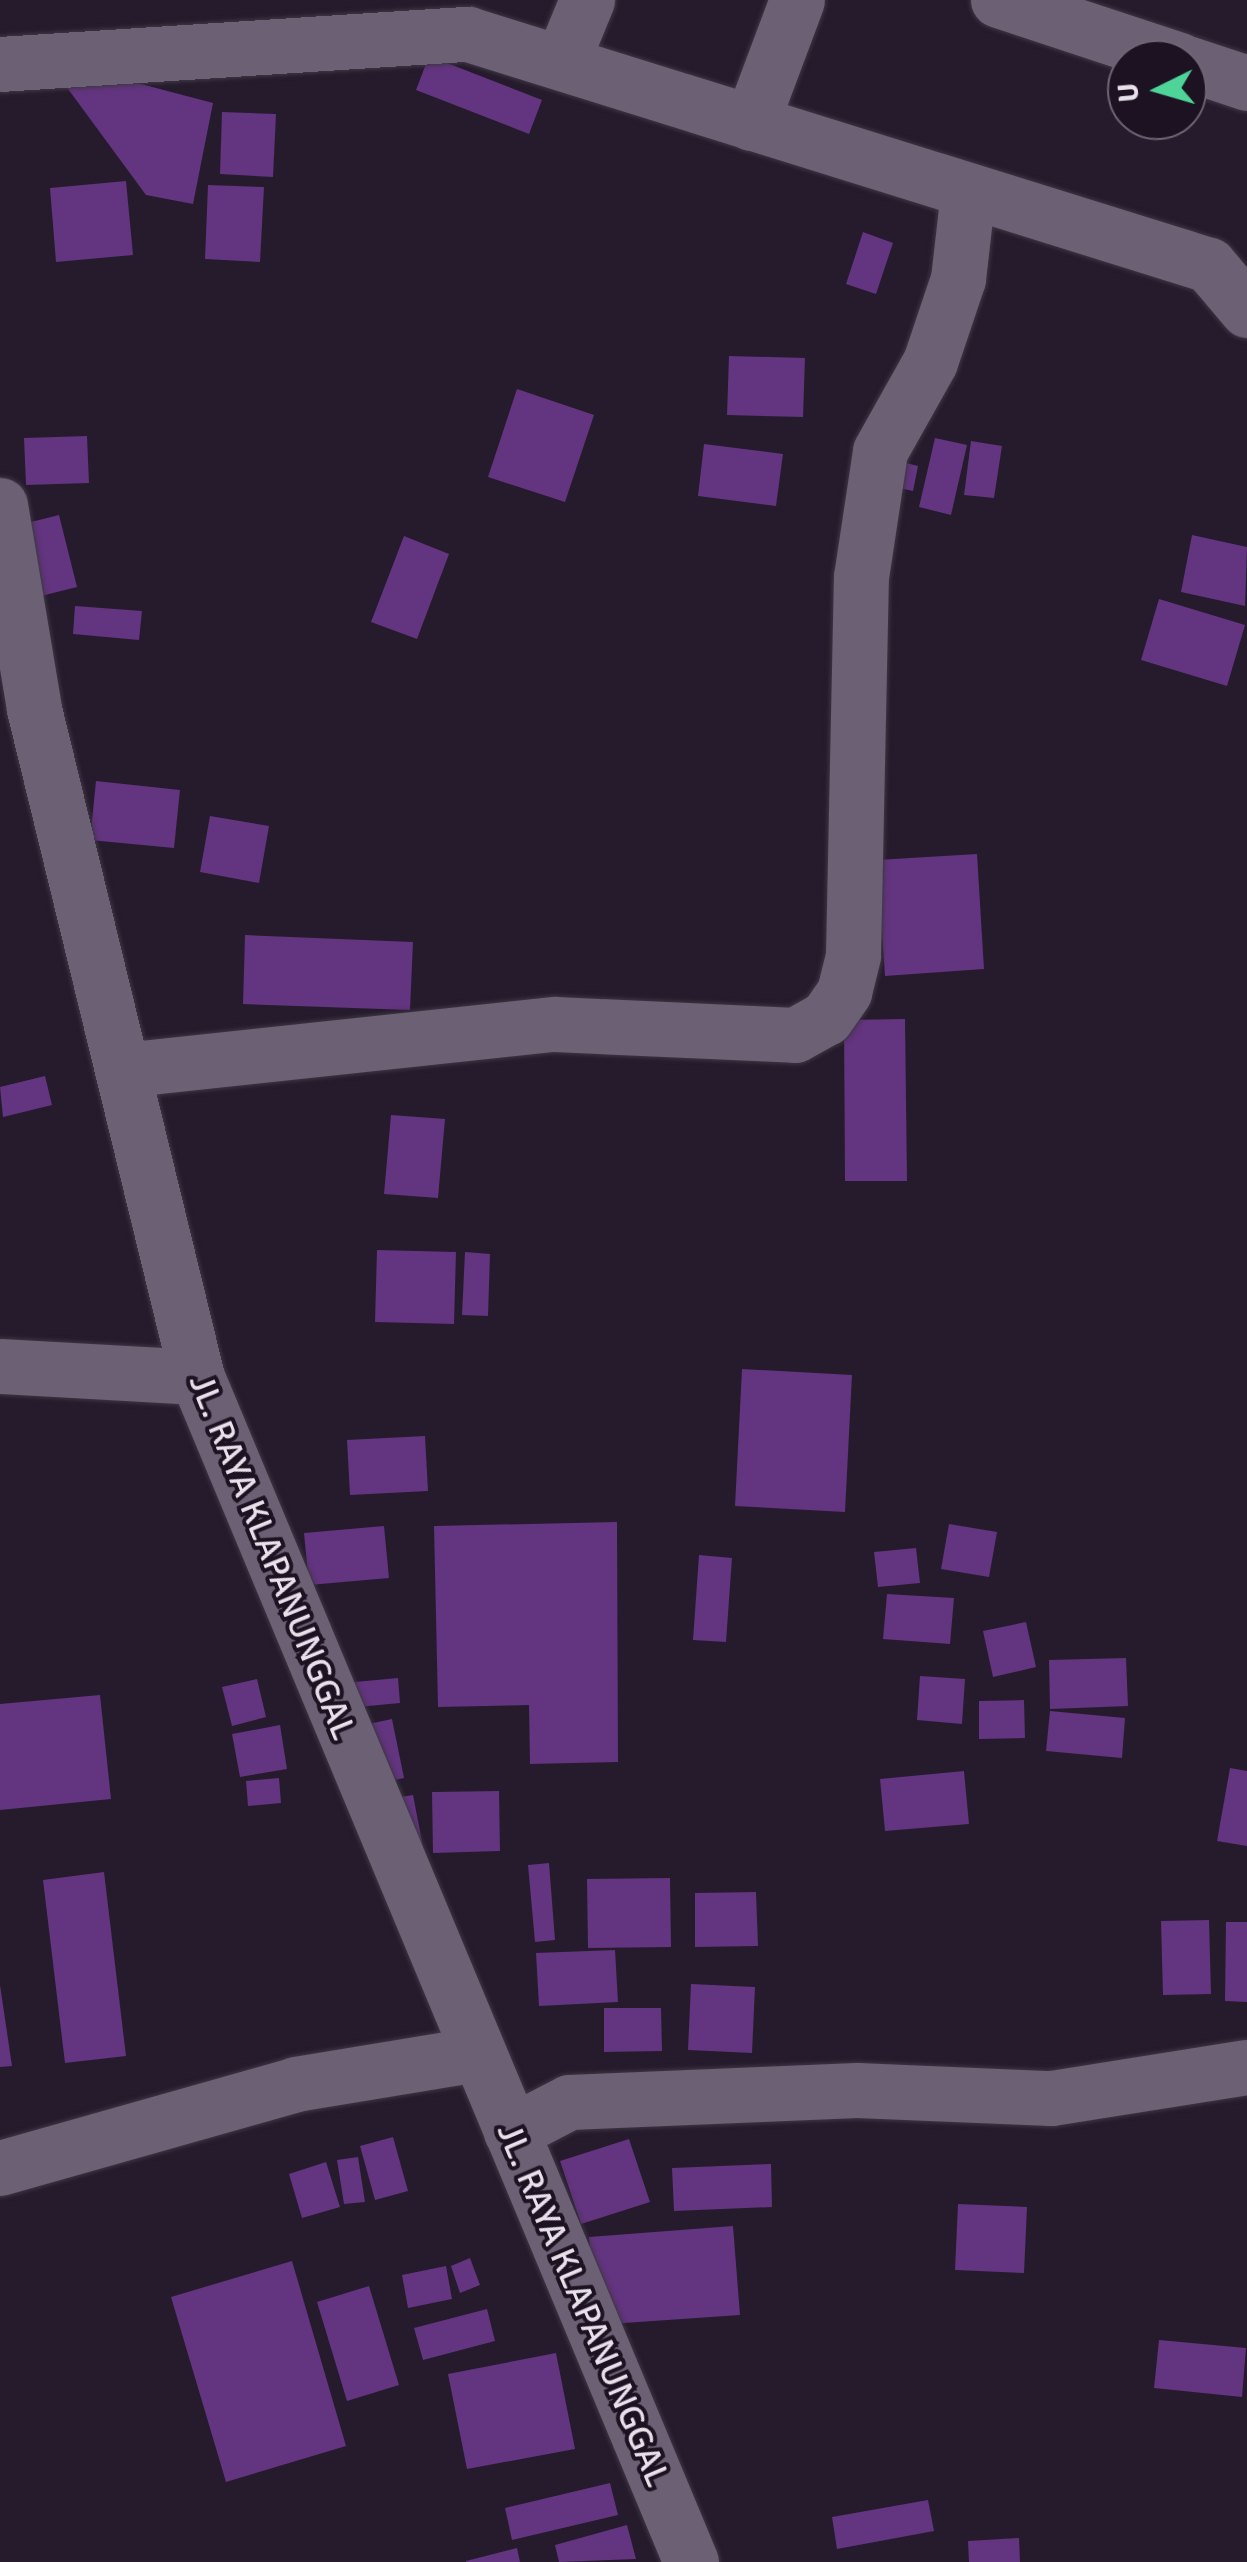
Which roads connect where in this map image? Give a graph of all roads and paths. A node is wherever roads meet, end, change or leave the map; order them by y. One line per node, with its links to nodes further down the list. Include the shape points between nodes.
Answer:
1 (586, 0): 5 (street)
2 (798, 0): 9 (street)
3 (998, 0): 4 (street)
4 (1119, 40)
5 (562, 60): 6 (street, via 468,34); 9 (street)
6 (0, 64)
7 (1207, 69): 8 (street)
8 (1247, 82)
9 (751, 124): 10 (street)
10 (968, 191): 11 (street); 14 (street, via 958,280 930,362 880,451 861,578 853,955 844,992 826,1018 795,1035 554,1024)
11 (1228, 271): 12 (street)
12 (1247, 310)
13 (0, 505): 14 (street, JL. RAYA KLAPANUNGGAL, via 34,709)
14 (122, 1070): 16 (street, JL. RAYA KLAPANUNGGAL)
15 (0, 1366): 16 (street)
16 (196, 1378): 17 (street, JL. RAYA KLAPANUNGGAL)
17 (477, 2054): 19 (street, JL. RAYA KLAPANUNGGAL); 20 (street, via 296,2084)
18 (1247, 2068): 19 (street, via 1051,2098 857,2090 570,2102)
19 (511, 2132): 22 (street, JL. RAYA KLAPANUNGGAL)
20 (14, 2166): 21 (street)
21 (0, 2211)
22 (691, 2562)

